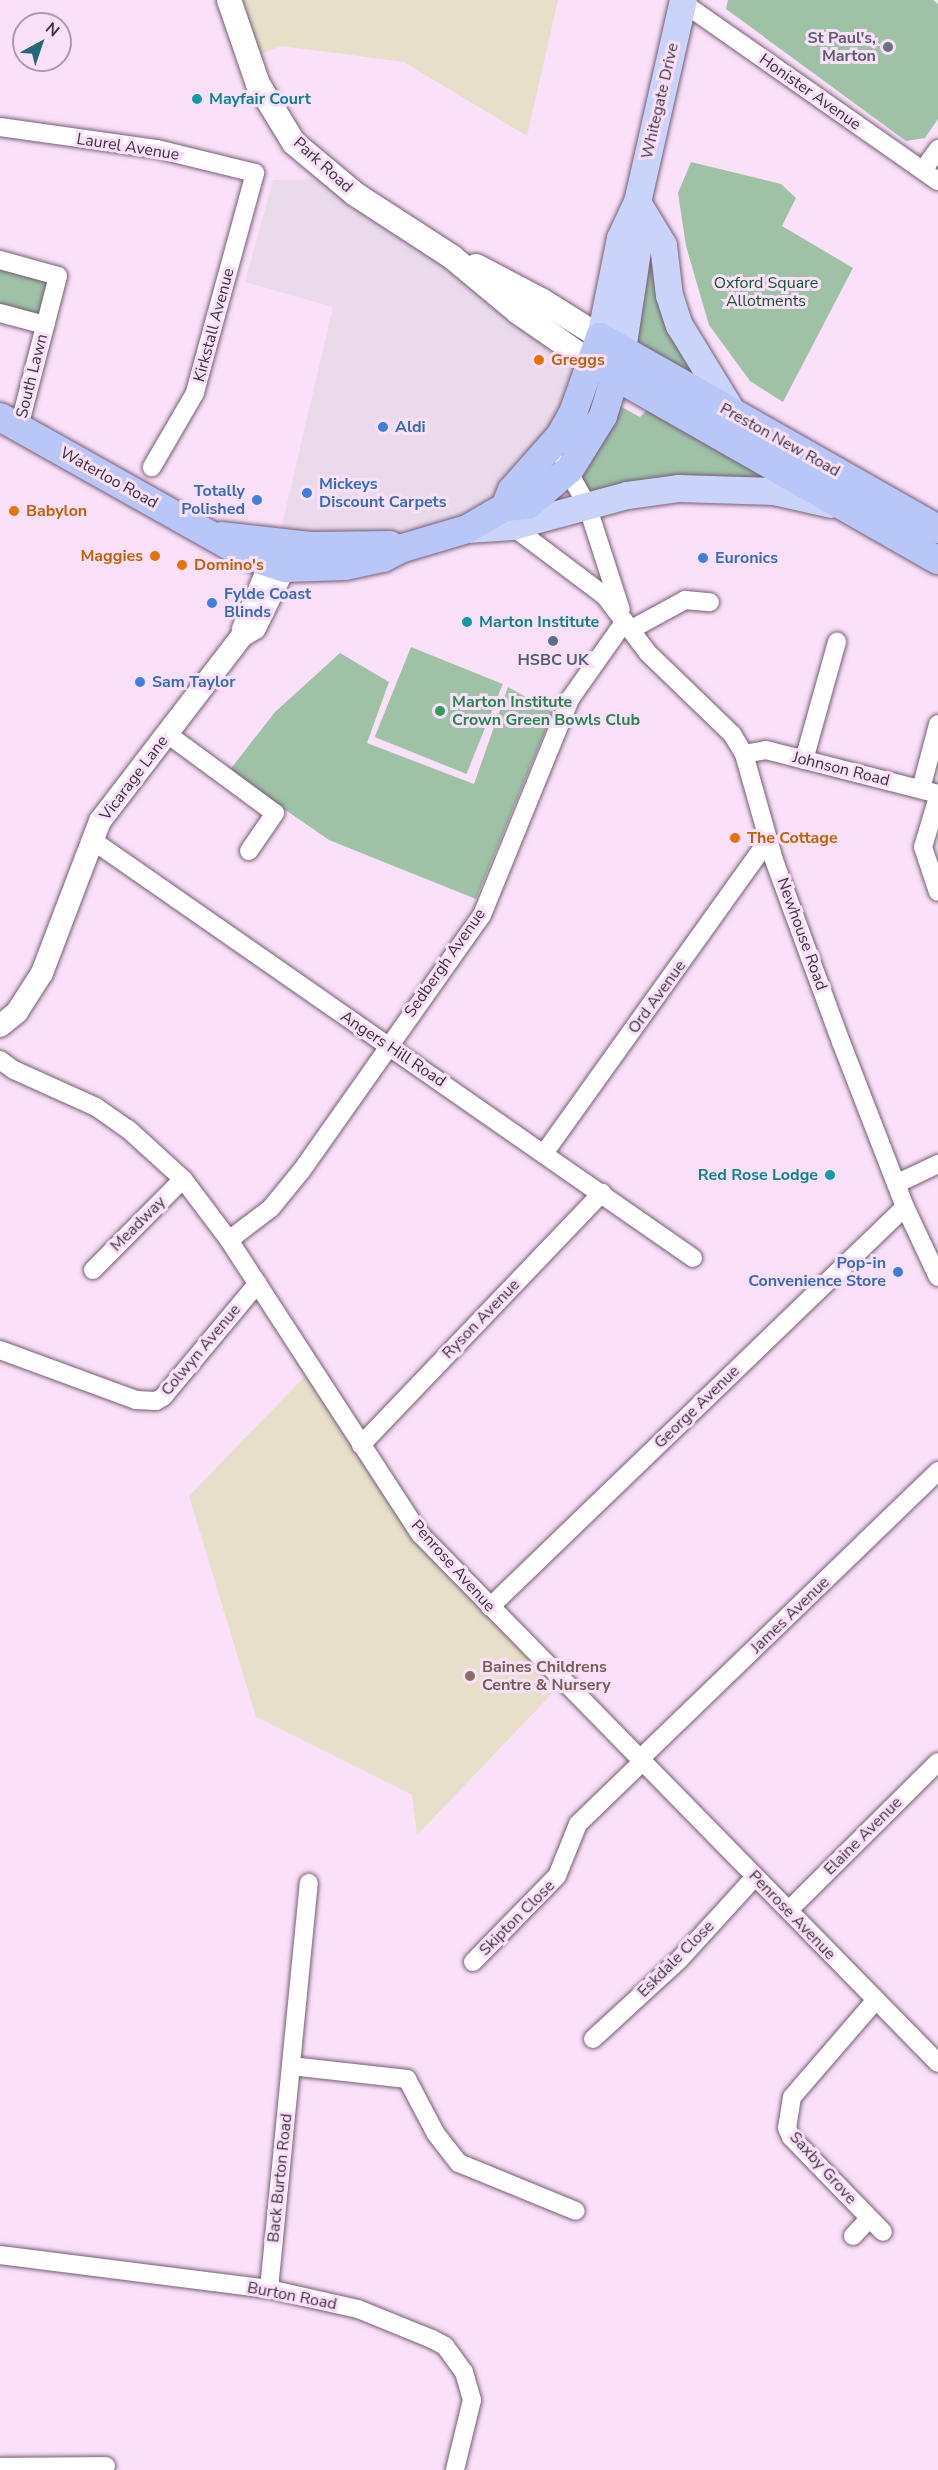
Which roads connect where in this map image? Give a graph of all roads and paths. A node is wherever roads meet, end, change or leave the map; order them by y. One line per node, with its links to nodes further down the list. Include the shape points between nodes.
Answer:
1 (229, 0): 11 (main road, Park Road, via 258,84 294,143 355,194 452,257 518,312)
2 (682, 1): 6 (street, Honister Avenue); 7 (main road, Whitegate Drive)
3 (0, 128): 5 (street, Laurel Avenue, via 157,149)
4 (938, 149): 6 (street)
5 (255, 173): 15 (street, Kirkstall Avenue, via 195,393)
6 (930, 176)
7 (637, 202): 11 (main road, Whitegate Drive, via 638,244); 12 (main road, via 663,245 669,295 679,326)
8 (0, 260): 10 (street, South Lawn, via 58,276)
9 (0, 313): 10 (street, South Lawn)
10 (45, 326): 13 (street, South Lawn)
11 (608, 357): 12 (highway, Preston New Road); 14 (highway); 16 (highway, via 603,416); 18 (highway, Preston New Road)
12 (734, 415): 20 (highway, Preston New Road)
13 (10, 422): 22 (highway, Waterloo Road, via 219,536)
14 (548, 450): 16 (street); 19 (highway, via 512,490)
15 (152, 467)
16 (570, 469): 17 (street, Newhouse Road); 19 (highway, via 528,505)
17 (587, 505): 18 (main road, Preston New Road, via 652,491 699,487 774,491); 19 (main road); 25 (street, Newhouse Road)
18 (840, 506): 23 (highway, Preston New Road)
19 (508, 516): 22 (highway, via 403,548 383,558 345,566); 25 (street, Newhouse Road, via 576,572)
20 (925, 516): 21 (highway, Preston New Road)
21 (938, 529)
22 (282, 555): 28 (street, Vicarage Lane, via 255,628 242,636)
23 (938, 560)
24 (710, 602): 25 (street, via 685,600)
25 (627, 625): 29 (street, Newhouse Road, via 669,676 732,734); 37 (street, Sedbergh Avenue, via 570,699 482,915)
26 (837, 642): 30 (street)
27 (938, 724): 31 (street)
28 (166, 733): 32 (street, Vicarage Lane, via 118,793); 34 (street, via 275,813)
29 (744, 754): 30 (street, Johnson Road, via 766,750); 33 (street, Newhouse Road)
30 (804, 760): 31 (street, Johnson Road)
31 (932, 793): 35 (street, via 923,847)
32 (92, 840): 36 (street, Vicarage Lane, via 42,973 17,1012); 37 (street, Angers Hill Road)
33 (768, 841): 39 (street, Ord Avenue); 42 (street, Newhouse Road, via 841,1042)
34 (249, 851)
35 (938, 892)
36 (0, 1026)
37 (387, 1046): 39 (street, Angers Hill Road); 45 (street, Sedbergh Avenue, via 302,1170 271,1208)
38 (3, 1068): 41 (street, Penrose Avenue, via 96,1107 151,1148)
39 (545, 1152): 43 (street, Angers Hill Road)
40 (938, 1164): 42 (street)
41 (183, 1179): 45 (street, Penrose Avenue); 47 (street, Meadway)
42 (898, 1183): 44 (street, Newhouse Road)
43 (602, 1193): 46 (street, Angers Hill Road); 51 (street, Ryson Avenue)
44 (905, 1207): 48 (street, Newhouse Road); 53 (street, George Avenue)
45 (229, 1240): 49 (street, Penrose Avenue)
46 (693, 1258)
47 (93, 1270)
48 (938, 1277)
49 (258, 1283): 50 (street, Colwyn Avenue, via 156,1401 136,1400); 51 (street, Penrose Avenue)
50 (0, 1350)
51 (361, 1445): 53 (street, Penrose Avenue, via 420,1534)
52 (938, 1471): 54 (street, James Avenue)
53 (490, 1607): 54 (street, Penrose Avenue)
54 (643, 1759): 56 (street, Penrose Avenue); 59 (street, Skipton Close, via 578,1824 557,1876)
55 (938, 1762): 58 (street, Elaine Avenue)
56 (755, 1877): 58 (street, Penrose Avenue); 61 (street, Eskdale Close, via 680,1959)
57 (309, 1884): 63 (street, Back Burton Road)
58 (789, 1910): 60 (street, Penrose Avenue)
59 (473, 1962)
60 (875, 2001): 62 (street, Penrose Avenue); 65 (street, Saxby Grove, via 831,2048 792,2097 787,2111 791,2137)
61 (593, 2039)
62 (938, 2063)
63 (291, 2066): 64 (street, via 406,2079 436,2134 459,2163); 69 (street, Back Burton Road)
64 (576, 2211)
65 (869, 2219): 66 (street, Saxby Grove); 67 (street, Saxby Grove)
66 (883, 2232)
67 (853, 2236)
68 (0, 2255): 69 (street, Burton Road)
69 (269, 2289): 72 (street, Burton Road, via 358,2309 446,2346 464,2372 472,2400)
70 (106, 2466): 71 (street)
71 (0, 2467)
72 (455, 2470)

